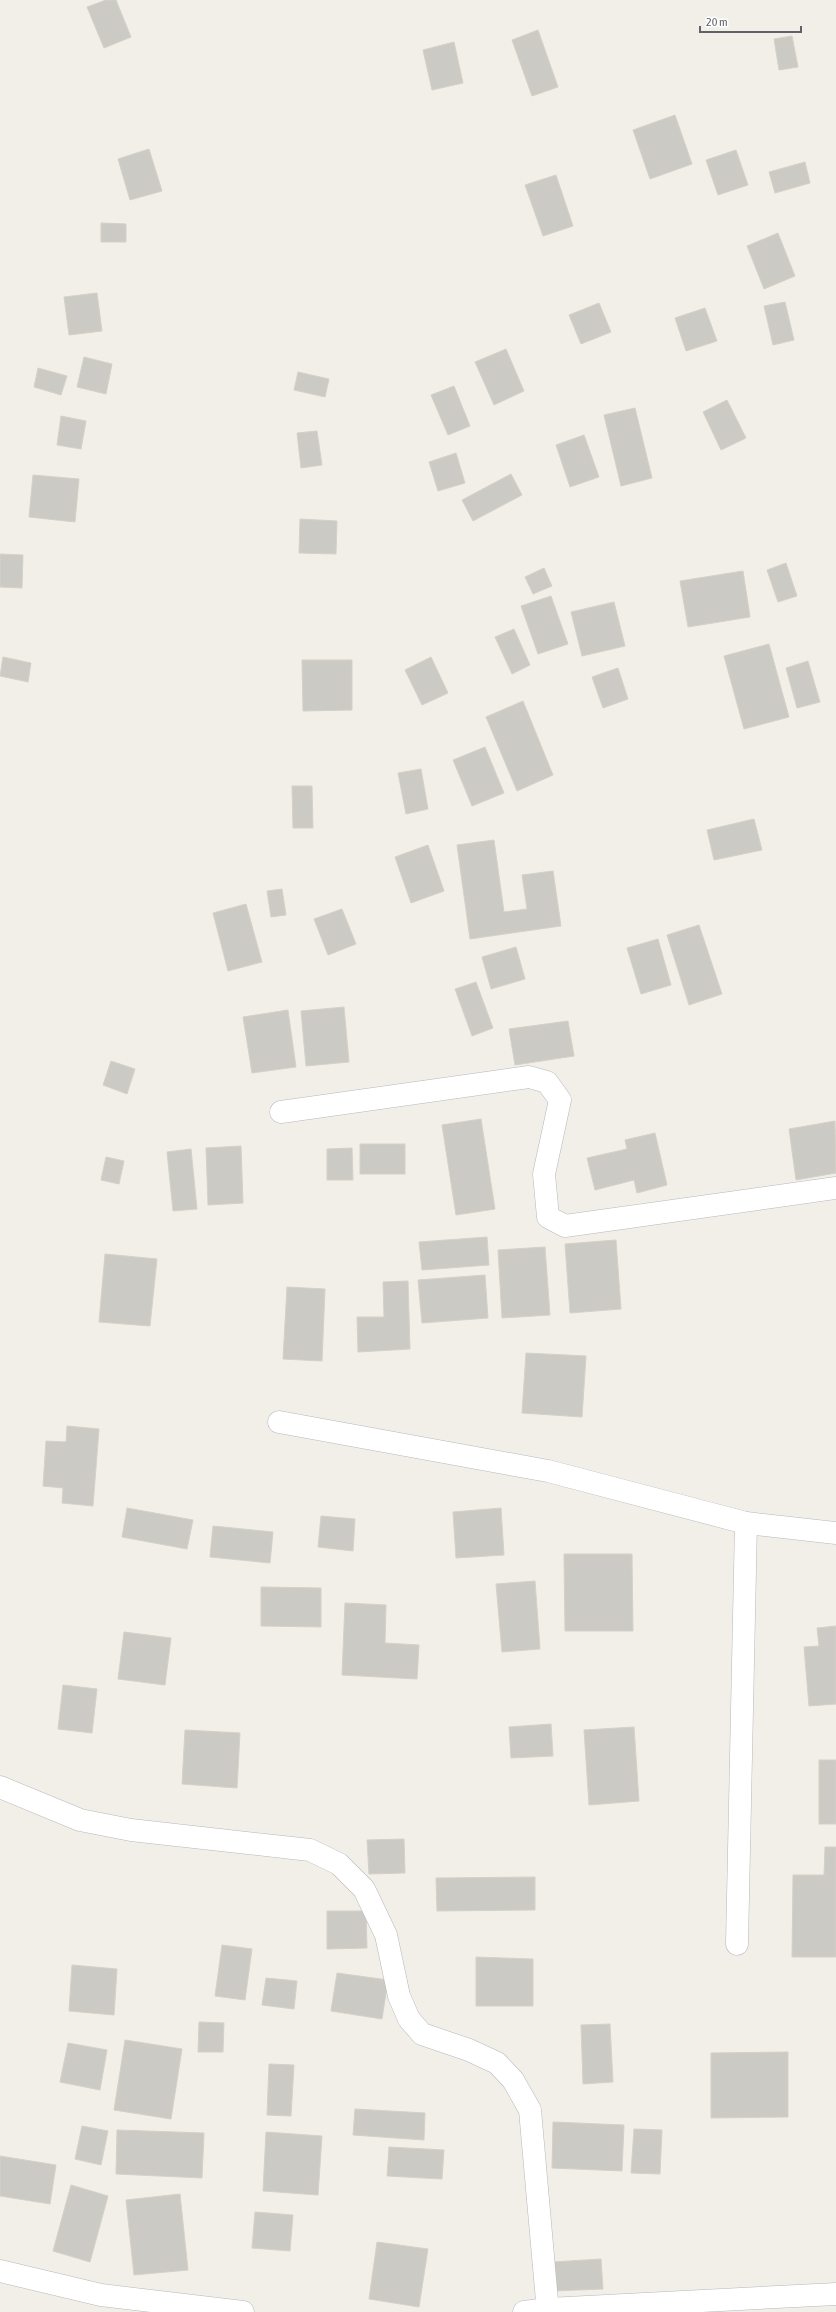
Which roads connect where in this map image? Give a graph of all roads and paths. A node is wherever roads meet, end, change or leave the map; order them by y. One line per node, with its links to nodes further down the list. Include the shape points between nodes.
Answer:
1 (281, 1112): 2 (street, via 529,1077 547,1082 560,1100 544,1174 548,1217 565,1226)
2 (836, 1188)
3 (279, 1422): 4 (street, via 548,1471)
4 (746, 1523): 5 (street); 7 (street)
5 (836, 1533)
6 (0, 1788): 11 (street, via 80,1820 131,1830 310,1850 339,1864 364,1888 386,1935 399,1996 409,2019 422,2034 469,2050 497,2063 513,2080 530,2110)
7 (737, 1944)
8 (0, 2271): 12 (street, via 101,2295)
9 (836, 2294): 10 (street)
10 (716, 2306): 11 (street)
11 (548, 2310): 13 (street)
12 (243, 2312)
13 (524, 2312)

